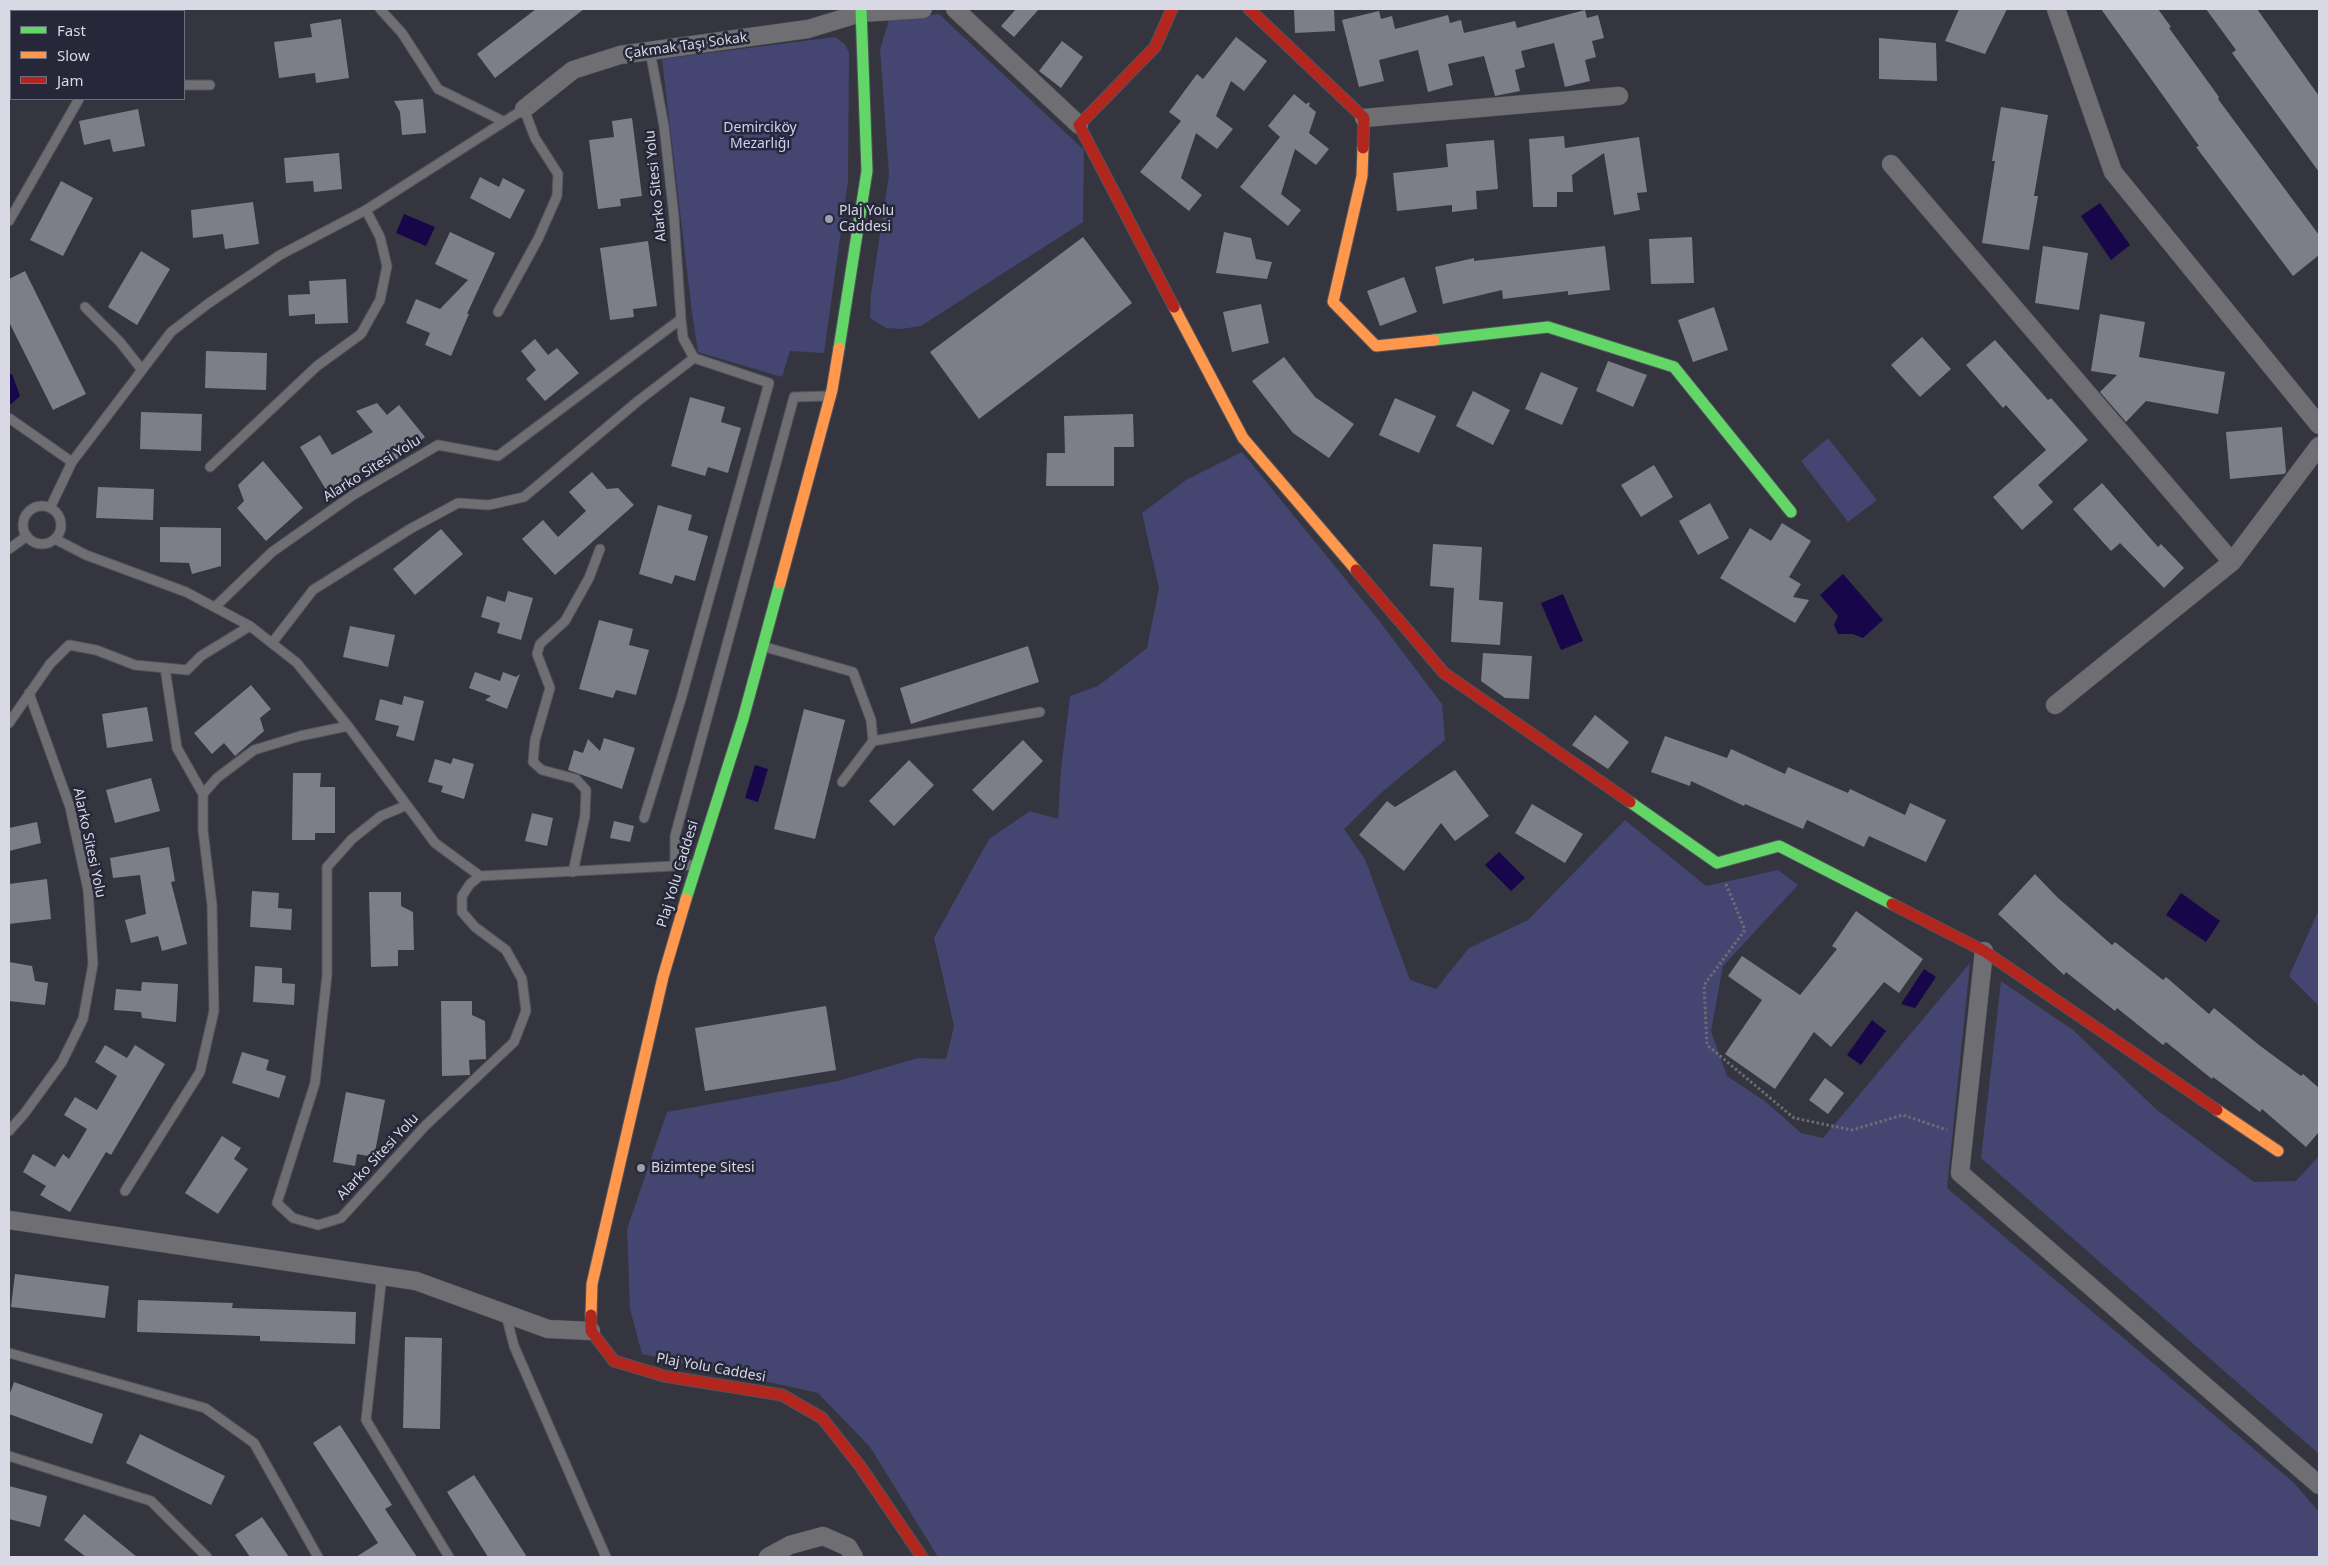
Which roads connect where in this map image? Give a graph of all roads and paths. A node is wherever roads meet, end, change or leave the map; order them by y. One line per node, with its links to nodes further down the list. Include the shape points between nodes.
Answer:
1 (380, 9): 15 (lane, via 402,33 438,89)
2 (923, 9): 7 (street, Çakmak Taşı Sokak)
3 (955, 9): 16 (street)
4 (1172, 9): 16 (street, via 1156,46)
5 (1249, 9): 14 (street)
6 (2056, 9): 27 (street, via 2113,172)
7 (861, 11): 8 (street, Çakmak Taşı Sokak, via 808,29); 25 (street, Plaj Yolu Caddesi, via 867,171)
8 (650, 51): 13 (street, Çakmak Taşı Sokak, via 573,70); 22 (lane, Alarko Sitesi Yolu, via 666,144)
9 (185, 85): 10 (lane)
10 (210, 85)
11 (1619, 96): 14 (street)
12 (78, 100): 19 (lane)
13 (524, 110): 15 (lane); 21 (lane, via 535,138 558,174 557,196 538,239)
14 (1364, 118): 32 (street, via 1362,176 1333,302 1376,346 1548,327 1674,367)
15 (503, 121): 18 (lane)
16 (1079, 126): 53 (street, via 1243,438 1444,674)
17 (1891, 164): 37 (street)
18 (366, 210): 24 (lane, via 280,255 209,303 171,332); 30 (lane, via 380,237 387,266 380,300 361,334 317,366)
19 (9, 221)
20 (86, 307): 24 (lane)
21 (498, 312)
22 (681, 320): 23 (lane, Alarko Sitesi Yolu, via 683,338); 38 (lane, Alarko Sitesi Yolu, via 498,456 438,445 353,495 272,552)
23 (694, 358): 40 (lane, via 524,497 489,505 458,503 313,590); 52 (lane, via 769,383 681,699)
24 (142, 370): 29 (lane)
25 (830, 396): 41 (street, Plaj Yolu Caddesi); 55 (lane, via 794,397 675,836)
26 (9, 418): 29 (lane)
27 (2319, 425)
28 (2319, 446): 37 (street)
29 (72, 462): 31 (lane)
30 (210, 466)
31 (50, 508): 33 (lane, via 38,506 28,512 23,524); 34 (lane, via 61,521)
32 (1791, 512)
33 (27, 536): 34 (lane, via 37,544); 36 (lane)
34 (56, 539): 38 (lane, via 86,554 186,592)
35 (600, 548): 56 (lane, via 589,578 565,620 540,644 537,654 550,688 535,740 533,762 542,770 576,779 586,790 585,816)
36 (9, 549)
37 (2232, 562): 44 (street)
38 (215, 608): 39 (lane)
39 (250, 626): 40 (lane); 42 (lane, via 201,656 187,670)
40 (272, 643): 47 (lane, via 297,663)
41 (762, 647): 48 (lane, via 853,672 871,720); 54 (street, Plaj Yolu Caddesi, via 743,719)
42 (165, 668): 43 (lane, via 135,665 96,650 69,645); 50 (lane, via 176,748)
43 (29, 693): 46 (lane); 59 (lane, Alarko Sitesi Yolu, via 70,807 88,890 93,964 83,1019 62,1062)
44 (2055, 705)
45 (1040, 712): 48 (lane)
46 (9, 724)
47 (348, 726): 50 (lane, via 254,750 217,778); 51 (lane)
48 (873, 741): 49 (lane)
49 (842, 782)
50 (203, 794): 62 (lane, via 203,830 212,905 214,1011 200,1072)
51 (407, 806): 57 (lane, via 435,843); 57 (lane, Alarko Sitesi Yolu, via 381,816 352,839 327,867 327,975 315,1083 277,1203 293,1218 318,1225 341,1218 426,1126 514,1042 526,1012 522,979 506,950 475,927 462,912 462,896)
52 (644, 818)
53 (1717, 863): 58 (street, via 1780,846); 60 (path, via 1745,930 1704,985 1707,1045 1794,1118 1852,1130 1903,1114)
54 (696, 865): 55 (lane); 66 (street, Plaj Yolu Caddesi, via 663,977 594,1274)
55 (674, 866): 56 (lane)
56 (573, 872): 57 (lane)
57 (480, 876)
58 (1984, 951): 60 (street); 61 (street)
59 (9, 1131)
60 (1964, 1136): 69 (street, via 1960,1173)
61 (2278, 1151)
62 (125, 1191)
63 (9, 1220): 64 (street)
64 (382, 1275): 65 (street, via 416,1281); 72 (lane, via 366,1420)
65 (506, 1315): 66 (street, via 548,1329); 73 (lane, via 514,1346)
66 (591, 1331): 76 (street, Plaj Yolu Caddesi, via 614,1361 664,1376 782,1395 822,1418 860,1466)
67 (9, 1353): 71 (lane, via 205,1408 254,1442)
68 (9, 1456): 70 (lane, via 152,1501)
69 (2319, 1485)
70 (207, 1557)
71 (318, 1557)
72 (449, 1557)
73 (606, 1557)
74 (768, 1557): 75 (street, via 790,1545 823,1536 848,1547)
75 (854, 1557)
76 (922, 1557)

